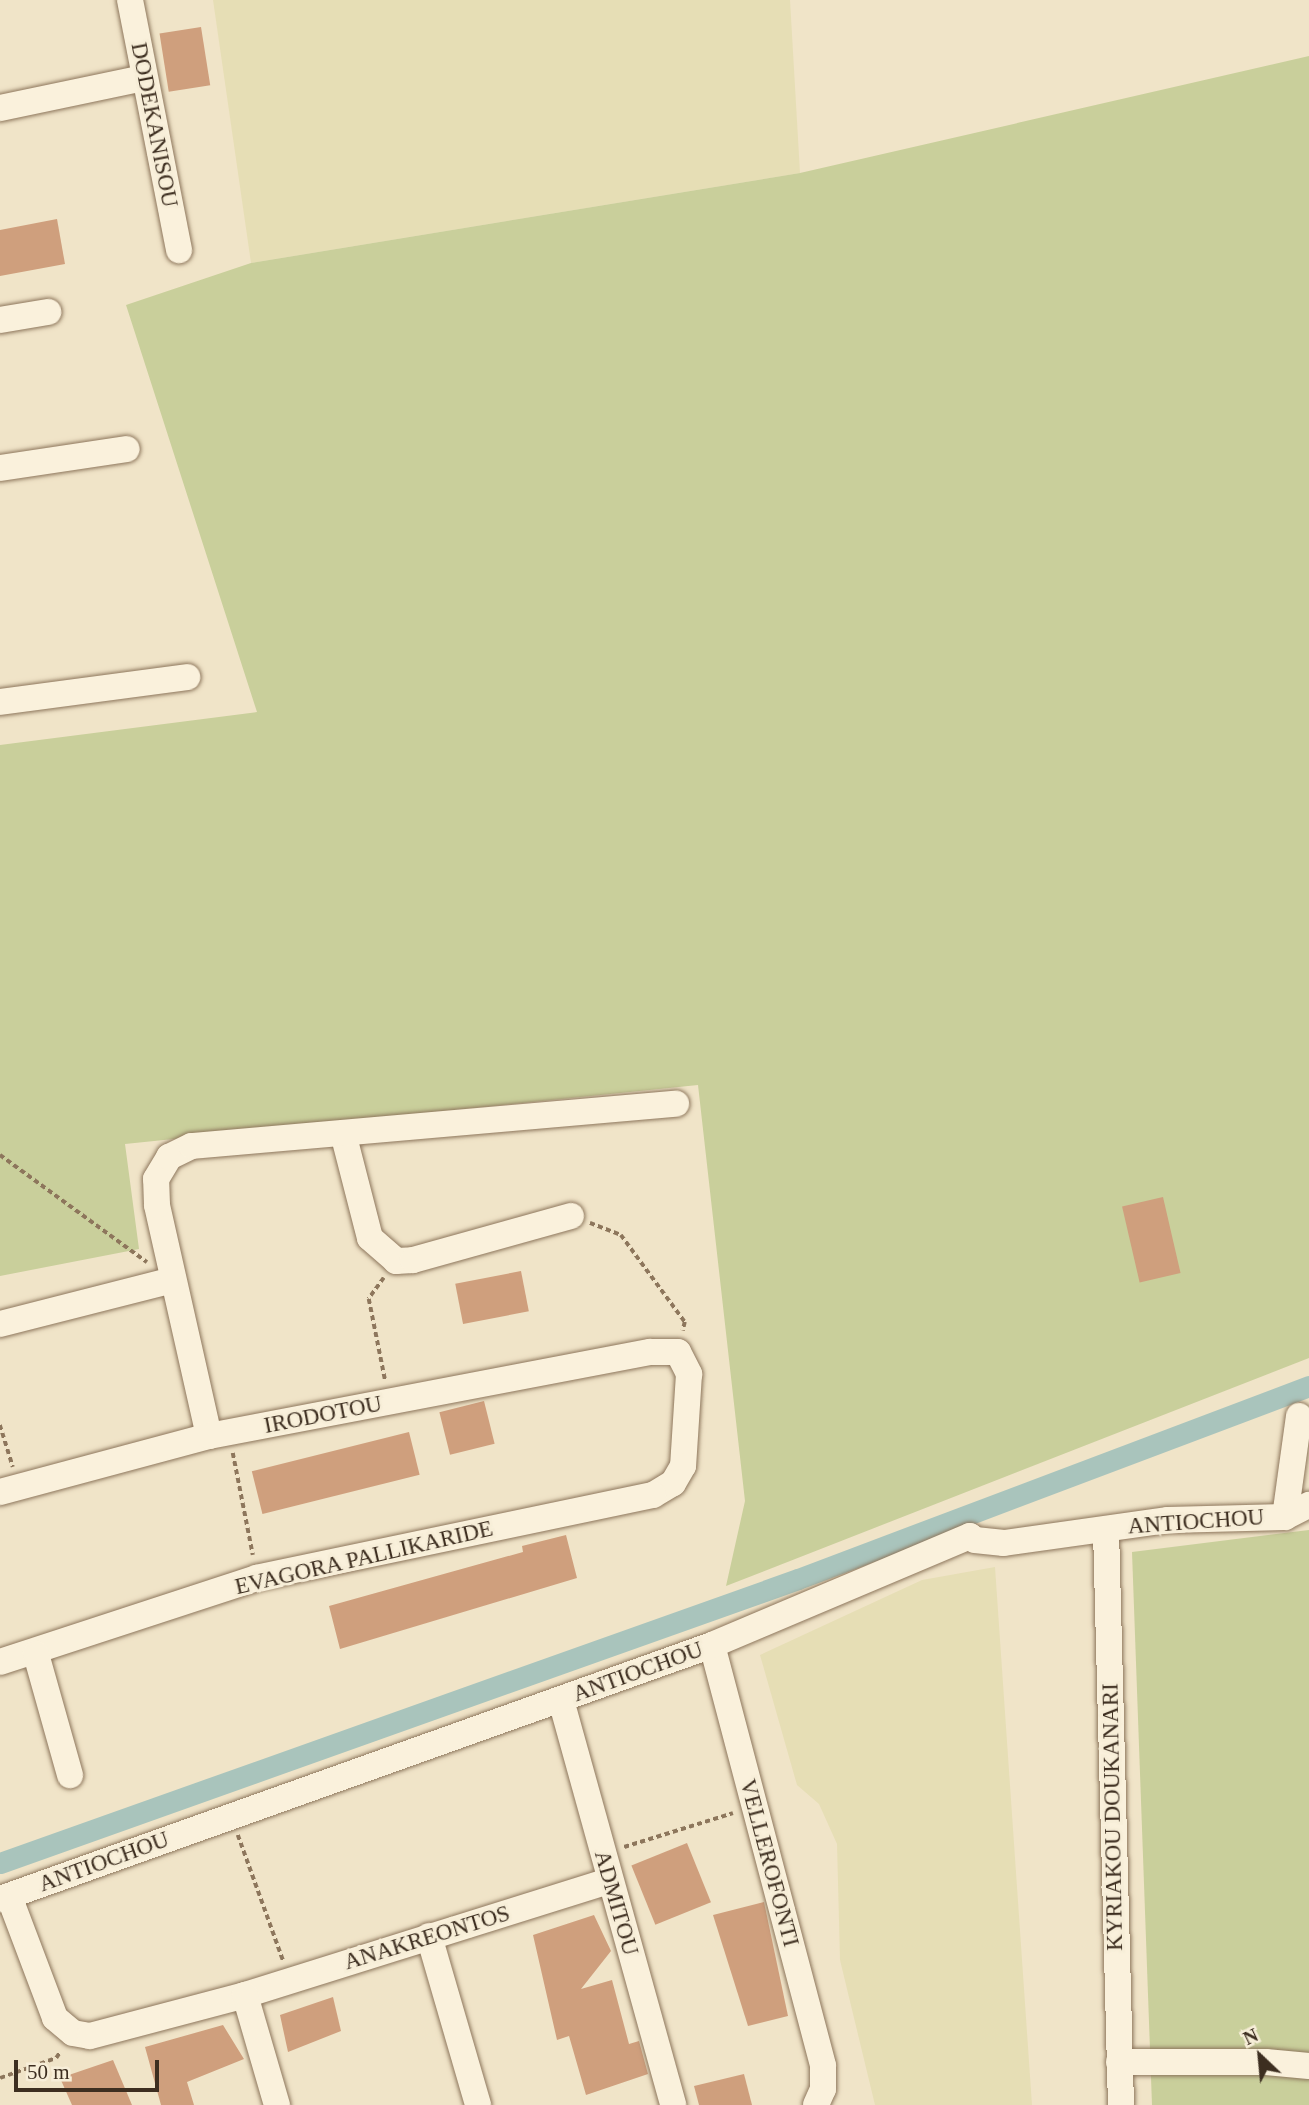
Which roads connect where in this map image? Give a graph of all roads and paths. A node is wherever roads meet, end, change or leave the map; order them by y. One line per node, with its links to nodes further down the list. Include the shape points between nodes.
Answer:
1 (130, 0): 2 (street, DODEKANISOU)
2 (144, 78): 3 (street); 4 (street, DODEKANISOU)
3 (1, 102)
4 (179, 250)
5 (48, 312): 6 (street)
6 (0, 320)
7 (127, 449): 8 (street)
8 (0, 468)
9 (187, 677): 10 (street)
10 (0, 702)
11 (676, 1104): 12 (street)
12 (343, 1133): 15 (street, via 370,1238); 16 (street, via 192,1146 169,1157 156,1179)
13 (0, 1155): 16 (path)
14 (571, 1216): 15 (street); 18 (path, via 621,1235 685,1322)
15 (396, 1261): 19 (path, via 369,1299)
16 (172, 1280): 17 (street); 22 (street)
17 (0, 1324)
18 (678, 1352): 19 (street, IRODOTOU, via 650,1352); 27 (street, EVAGORA PALLIKARIDE, via 689,1374 688,1446 673,1483 653,1494)
19 (389, 1402): 22 (street, IRODOTOU)
20 (1299, 1416): 25 (street, ANTIOCHOU)
21 (0, 1425): 23 (path)
22 (219, 1434): 23 (street, IRODOTOU); 27 (path)
23 (9, 1489)
24 (1309, 1505): 25 (street, ANTIOCHOU)
25 (1285, 1517): 26 (street, ANTIOCHOU, via 1168,1520)
26 (1106, 1530): 28 (street, ANTIOCHOU, via 1004,1543 970,1536); 42 (street, KYRIAKOU DOUKANARI)
27 (257, 1578): 29 (street, EVAGORA PALLIKARIDE)
28 (712, 1645): 31 (street, ANTIOCHOU); 33 (street, VELLEROFONTI)
29 (36, 1654): 30 (street, EVAGORA PALLIKARIDE); 32 (street)
30 (0, 1662)
31 (561, 1700): 34 (street, ANTIOCHOU); 35 (street, ADMITOU)
32 (70, 1774)
33 (755, 1807): 35 (path); 45 (street, VELLEROFONTI)
34 (231, 1817): 37 (street, ANTIOCHOU); 39 (path)
35 (602, 1854): 36 (street, ADMITOU)
36 (609, 1881): 38 (street, ANAKREONTOS); 48 (street, ADMITOU)
37 (4, 1898): 41 (street, via 50,2009)
38 (429, 1936): 39 (street, ANAKREONTOS); 47 (street)
39 (290, 1981): 40 (street, ANAKREONTOS)
40 (244, 1996): 41 (street, ANAKREONTOS, via 99,2035); 46 (street)
41 (73, 2033): 44 (path, via 56,2059)
42 (1119, 2062): 43 (street); 49 (street, KYRIAKOU DOUKANARI)
43 (1309, 2066)
44 (0, 2078)
45 (820, 2093)
46 (277, 2105)
47 (478, 2105)
48 (673, 2105)
49 (1121, 2105)

